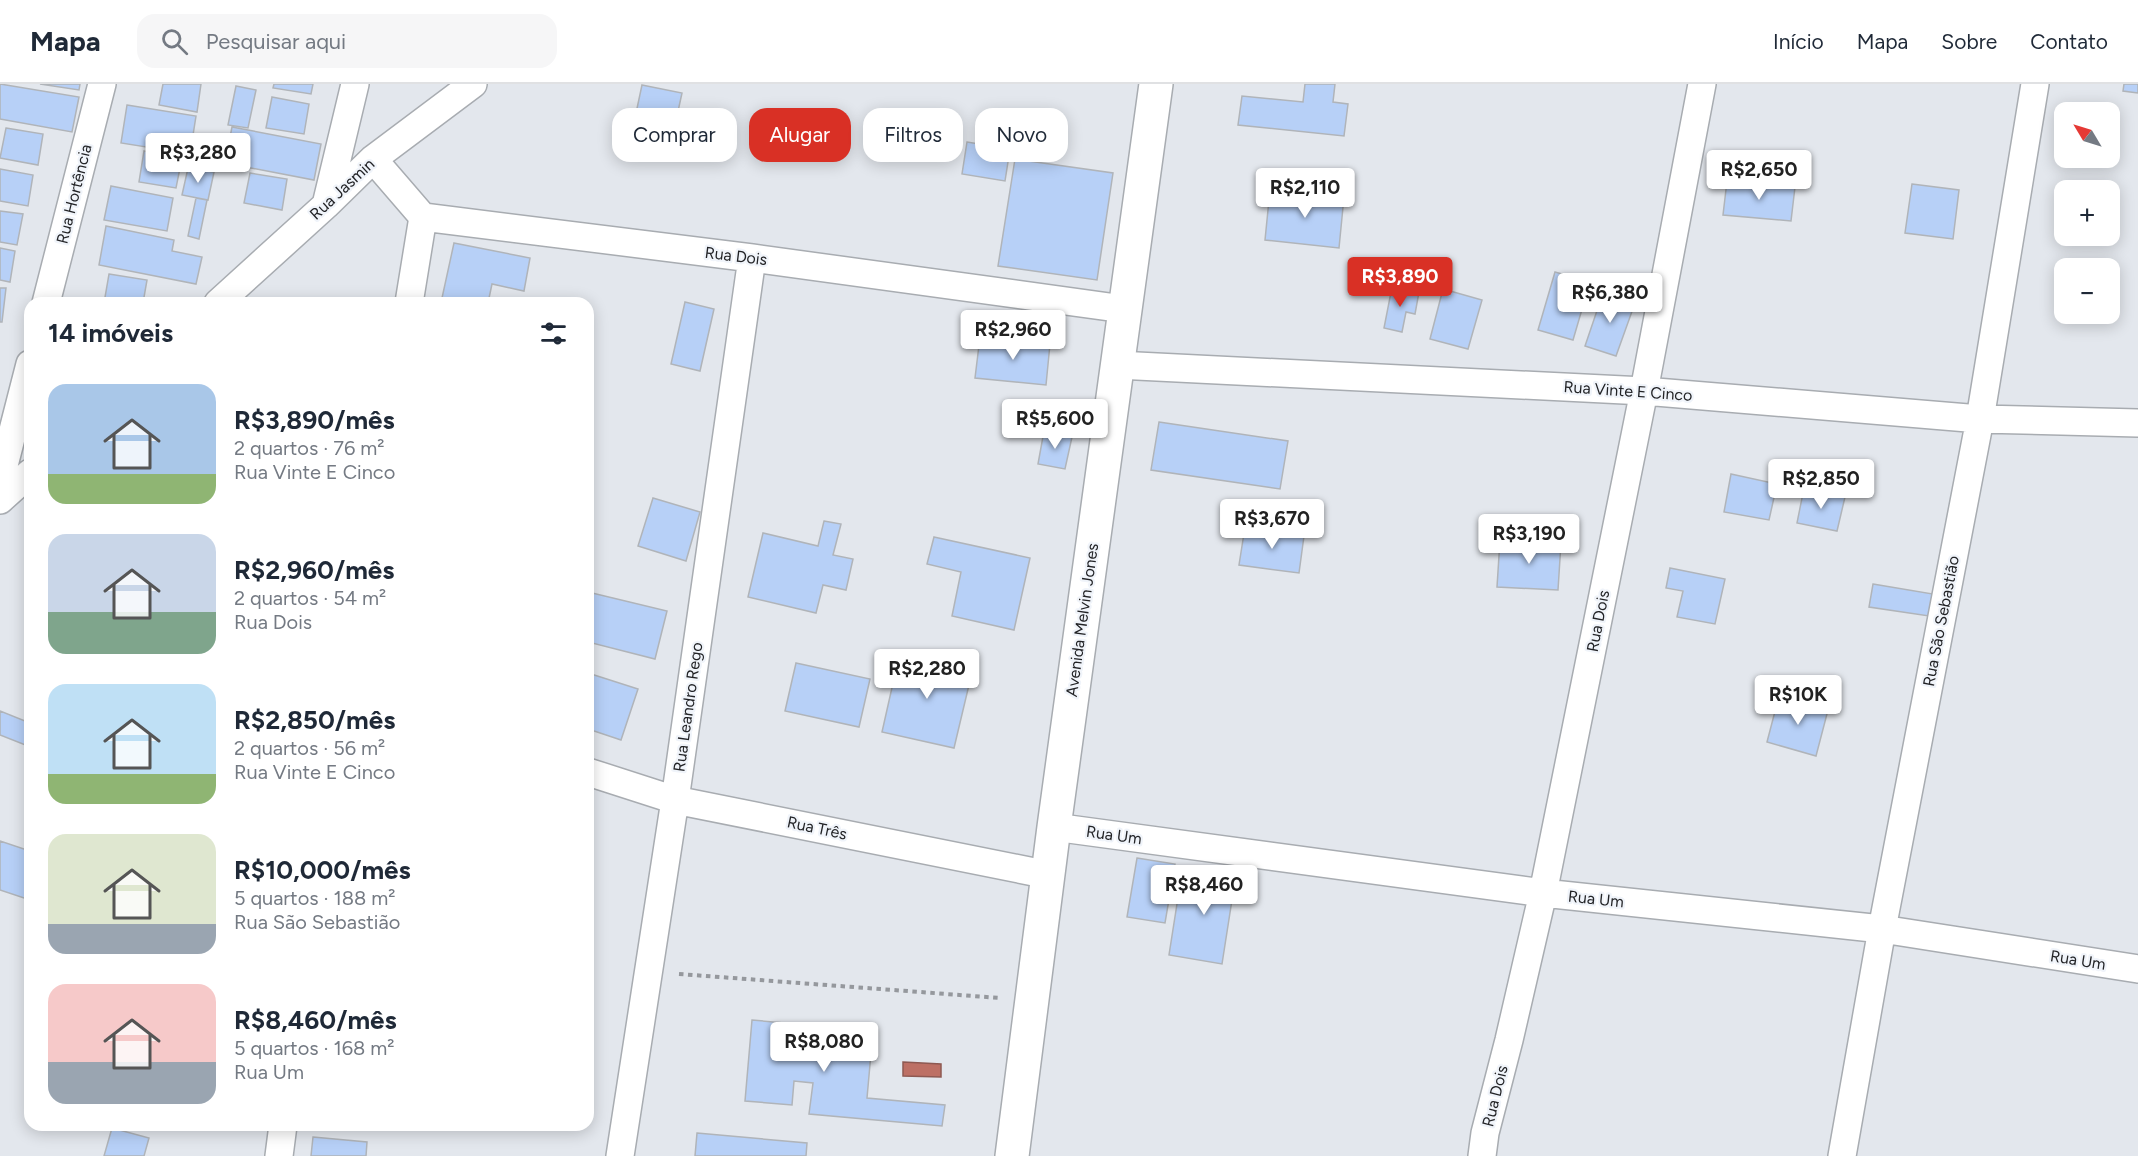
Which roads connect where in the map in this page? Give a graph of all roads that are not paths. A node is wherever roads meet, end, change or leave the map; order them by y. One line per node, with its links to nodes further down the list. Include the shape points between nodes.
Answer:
1 (102, 84): 11 (street, Rua Hortência)
2 (355, 84): 8 (street)
3 (473, 84): 7 (street, Rua Jasmin)
4 (1156, 84): 14 (main road, Avenida Melvin Jones)
5 (1702, 84): 17 (street, Rua Dois)
6 (2035, 84): 18 (street, Rua São Sebastião)
7 (373, 159): 8 (street, Rua Jasmin); 9 (street)
8 (326, 205): 12 (street, Rua Jasmin)
9 (423, 217): 10 (street, Rua Dois); 13 (street)
10 (752, 258): 14 (street, Rua Dois); 24 (street, Rua Leandro Rego)
11 (48, 297)
12 (225, 297)
13 (410, 297)
14 (1124, 309): 15 (main road, Avenida Melvin Jones)
15 (1117, 365): 17 (street, Rua Vinte E Cinco); 25 (main road, Avenida Melvin Jones)
16 (24, 387): 21 (street)
17 (1644, 391): 18 (street, Rua Vinte E Cinco); 27 (street, Rua Dois)
18 (1980, 418): 19 (street, Rua Vinte E Cinco); 28 (street, Rua São Sebastião)
19 (2138, 423)
20 (24, 478): 22 (street)
21 (0, 481)
22 (0, 500)
23 (594, 774): 24 (street, Rua Três)
24 (675, 800): 26 (street, Rua Três); 32 (street, Rua Leandro Rego)
25 (1054, 827): 26 (main road, Avenida Melvin Jones); 27 (street, Rua Um)
26 (1049, 875): 33 (main road, Avenida Melvin Jones)
27 (1543, 893): 28 (street, Rua Um); 34 (street, Rua Dois)
28 (1882, 929): 29 (street, Rua Um); 35 (street, Rua São Sebastião)
29 (2138, 969)
30 (283, 1131): 31 (street)
31 (279, 1156)
32 (620, 1156)
33 (1012, 1156)
34 (1482, 1156)
35 (1842, 1156)

